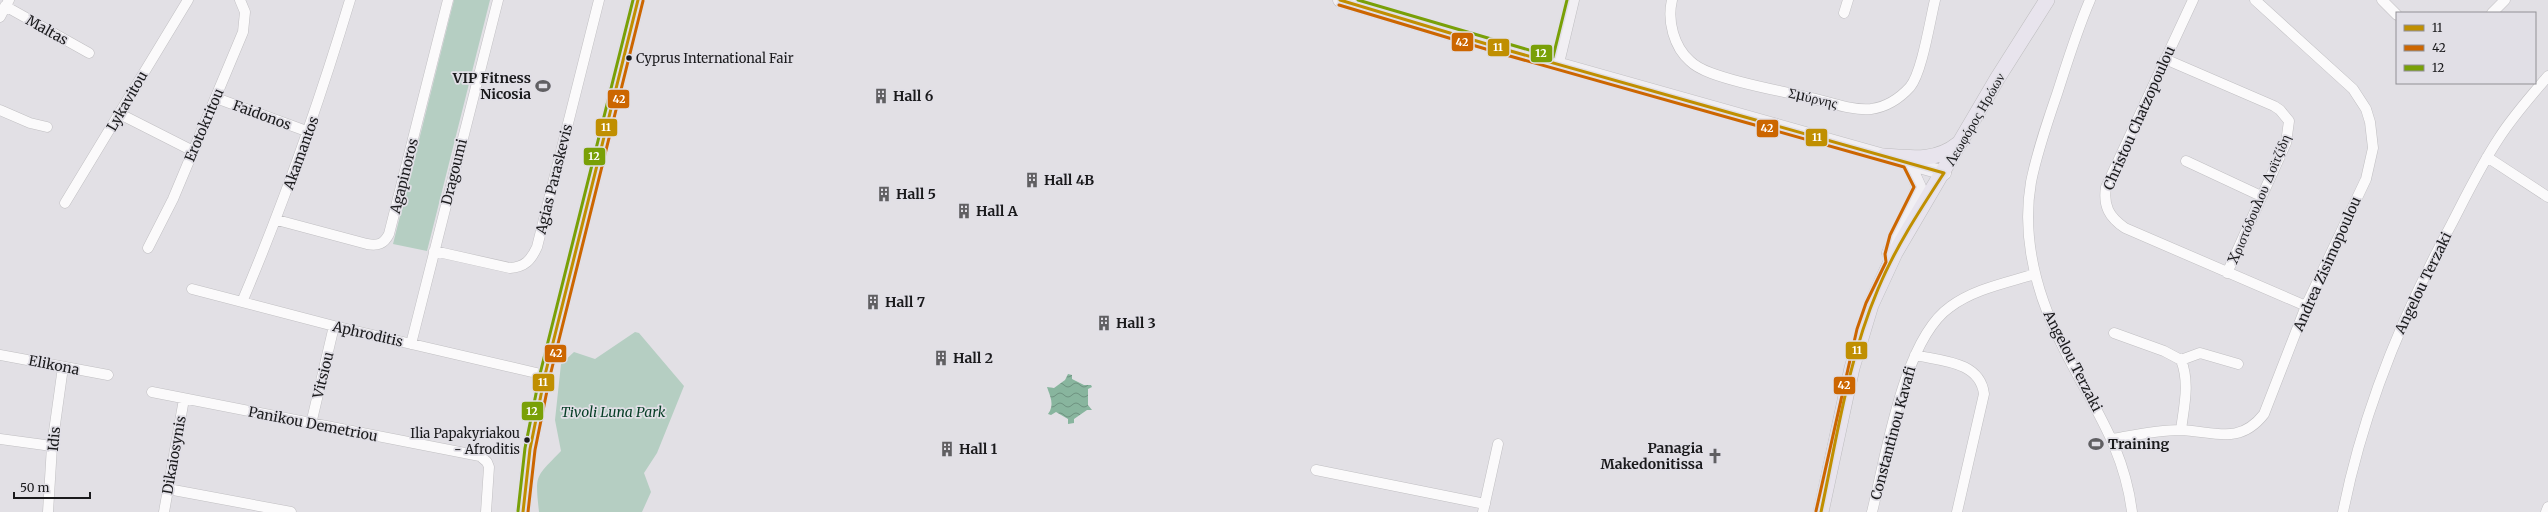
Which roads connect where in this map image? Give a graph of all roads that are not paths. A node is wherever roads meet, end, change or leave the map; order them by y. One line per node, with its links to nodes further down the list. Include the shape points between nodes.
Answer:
1 (188, 0): 30 (street, Lykavitou)
2 (240, 0): 28 (street, Erotokritou, via 245,12 243,32)
3 (350, 0): 32 (street, Akamantos)
4 (448, 0): 43 (street, Agapinoros, via 386,240 380,244 368,244)
5 (498, 0): 45 (street, Dragoumi)
6 (599, 0): 45 (street, Agias Paraskevis, via 537,247 530,260 521,267 510,268)
7 (638, 0): 61 (main road)
8 (1340, 0): 26 (main road)
9 (1572, 0): 26 (main road)
10 (1672, 0): 12 (street, Σμύρνης, via 1670,20 1678,45 1683,54 1699,68 1713,74 1846,106 1870,109 1891,102 1910,86 1917,74)
11 (1848, 0): 21 (street)
12 (1936, 0)
13 (2047, 0): 33 (main road, Λεωφόρος Ηρώων)
14 (2090, 0): 48 (street, Angelou Terzaki, via 2045,129 2031,182 2029,222)
15 (2193, 0): 25 (street, Christou Chatzopoulou)
16 (2255, 0): 51 (street, Andrea Zisimopoulou, via 2353,89 2366,109 2370,122 2372,148 2369,170)
17 (2382, 0): 22 (street)
18 (2505, 0): 20 (street)
19 (7, 3): 23 (street); 24 (street, Maltas)
20 (2493, 12)
21 (1844, 13)
22 (2396, 14)
23 (0, 17)
24 (89, 53)
25 (2165, 59): 40 (street, Χριστόδουλου Δοϊτζίδη, via 2274,106 2285,115 2289,125 2288,136); 47 (street, Christou Chatzopoulou, via 2106,187 2105,202 2109,214 2125,228)
26 (1558, 63): 35 (main road)
27 (2548, 76): 36 (street, Angelou Terzaki)
28 (216, 98): 32 (street, Faidonos); 34 (street, Erotokritou)
29 (0, 110): 31 (street, via 30,123)
30 (120, 114): 34 (street); 42 (street, Lykavitou)
31 (47, 127)
32 (309, 132): 43 (street, Akamantos)
33 (1961, 142): 35 (main road, via 1941,155 1927,158); 39 (main road, Λεωφόρος Ηρώων)
34 (193, 151): 44 (street, Erotokritou, via 173,199)
35 (1884, 156): 38 (main road)
36 (2487, 156): 41 (street); 84 (street, Angelou Terzaki, via 2418,285 2386,362 2350,475)
37 (2186, 161): 40 (street)
38 (1908, 163): 39 (main road); 46 (main road, via 1919,188 1916,200 1891,247 1888,257)
39 (1944, 173): 46 (main road, Λεωφόρος Ηρώων)
40 (2262, 196): 47 (street, Χριστόδουλου Δοϊτζίδη)
41 (2548, 197)
42 (65, 203)
43 (277, 220): 50 (street, Akamantos)
44 (148, 248)
45 (434, 251): 54 (street, Dragoumi)
46 (1890, 263): 80 (main road, Λεωφόρος Ηρώων, via 1862,331)
47 (2227, 273): 51 (street, Christou Chatzopoulou)
48 (2035, 274): 56 (street, Constantinou Kavafi, via 1991,287 1949,307 1932,324); 67 (street, Angelou Terzaki, via 2054,330)
49 (192, 288): 50 (street, Aphroditis)
50 (242, 302): 52 (street, Aphroditis)
51 (2306, 306): 65 (street, Andrea Zisimopoulou, via 2264,414 2258,422 2235,435)
52 (334, 326): 54 (street, Aphroditis); 64 (street, Vitsiou)
53 (2114, 333): 57 (street)
54 (411, 344): 61 (street, Aphroditis)
55 (0, 355): 59 (street, Elikona)
56 (1915, 355): 81 (street, Constantinou Kavafi, via 1902,389); 82 (street, Constantinou Kavafi, via 1965,366 1976,374 1984,388)
57 (2181, 360): 58 (street, via 2200,353); 65 (street, via 2187,387)
58 (2238, 364)
59 (63, 367): 60 (street, Elikona); 69 (street, Idis)
60 (108, 375)
61 (545, 375): 79 (main road, via 530,449)
62 (152, 392): 63 (street, Panikou Demetriou)
63 (184, 399): 64 (street, Panikou Demetriou); 71 (street, Dikaiosynis)
64 (311, 424): 78 (street, Panikou Demetriou, via 484,458 488,467)
65 (2180, 430): 67 (street, Andrea Zisimopoulou)
66 (0, 439): 69 (street)
67 (2113, 439): 83 (street, Angelou Terzaki, via 2122,463)
68 (1498, 444): 73 (street)
69 (52, 446): 75 (street, Idis)
70 (1316, 470): 73 (street)
71 (168, 489): 74 (street); 76 (street, Dikaiosynis)
72 (2548, 507): 85 (street)
73 (1484, 508)
74 (260, 509): 77 (street)
75 (48, 512)
76 (164, 512)
77 (291, 512)
78 (486, 512)
79 (523, 512)
80 (1820, 512)
81 (1872, 512)
82 (1958, 512)
83 (2132, 512)
84 (2343, 512)
85 (2546, 512)

